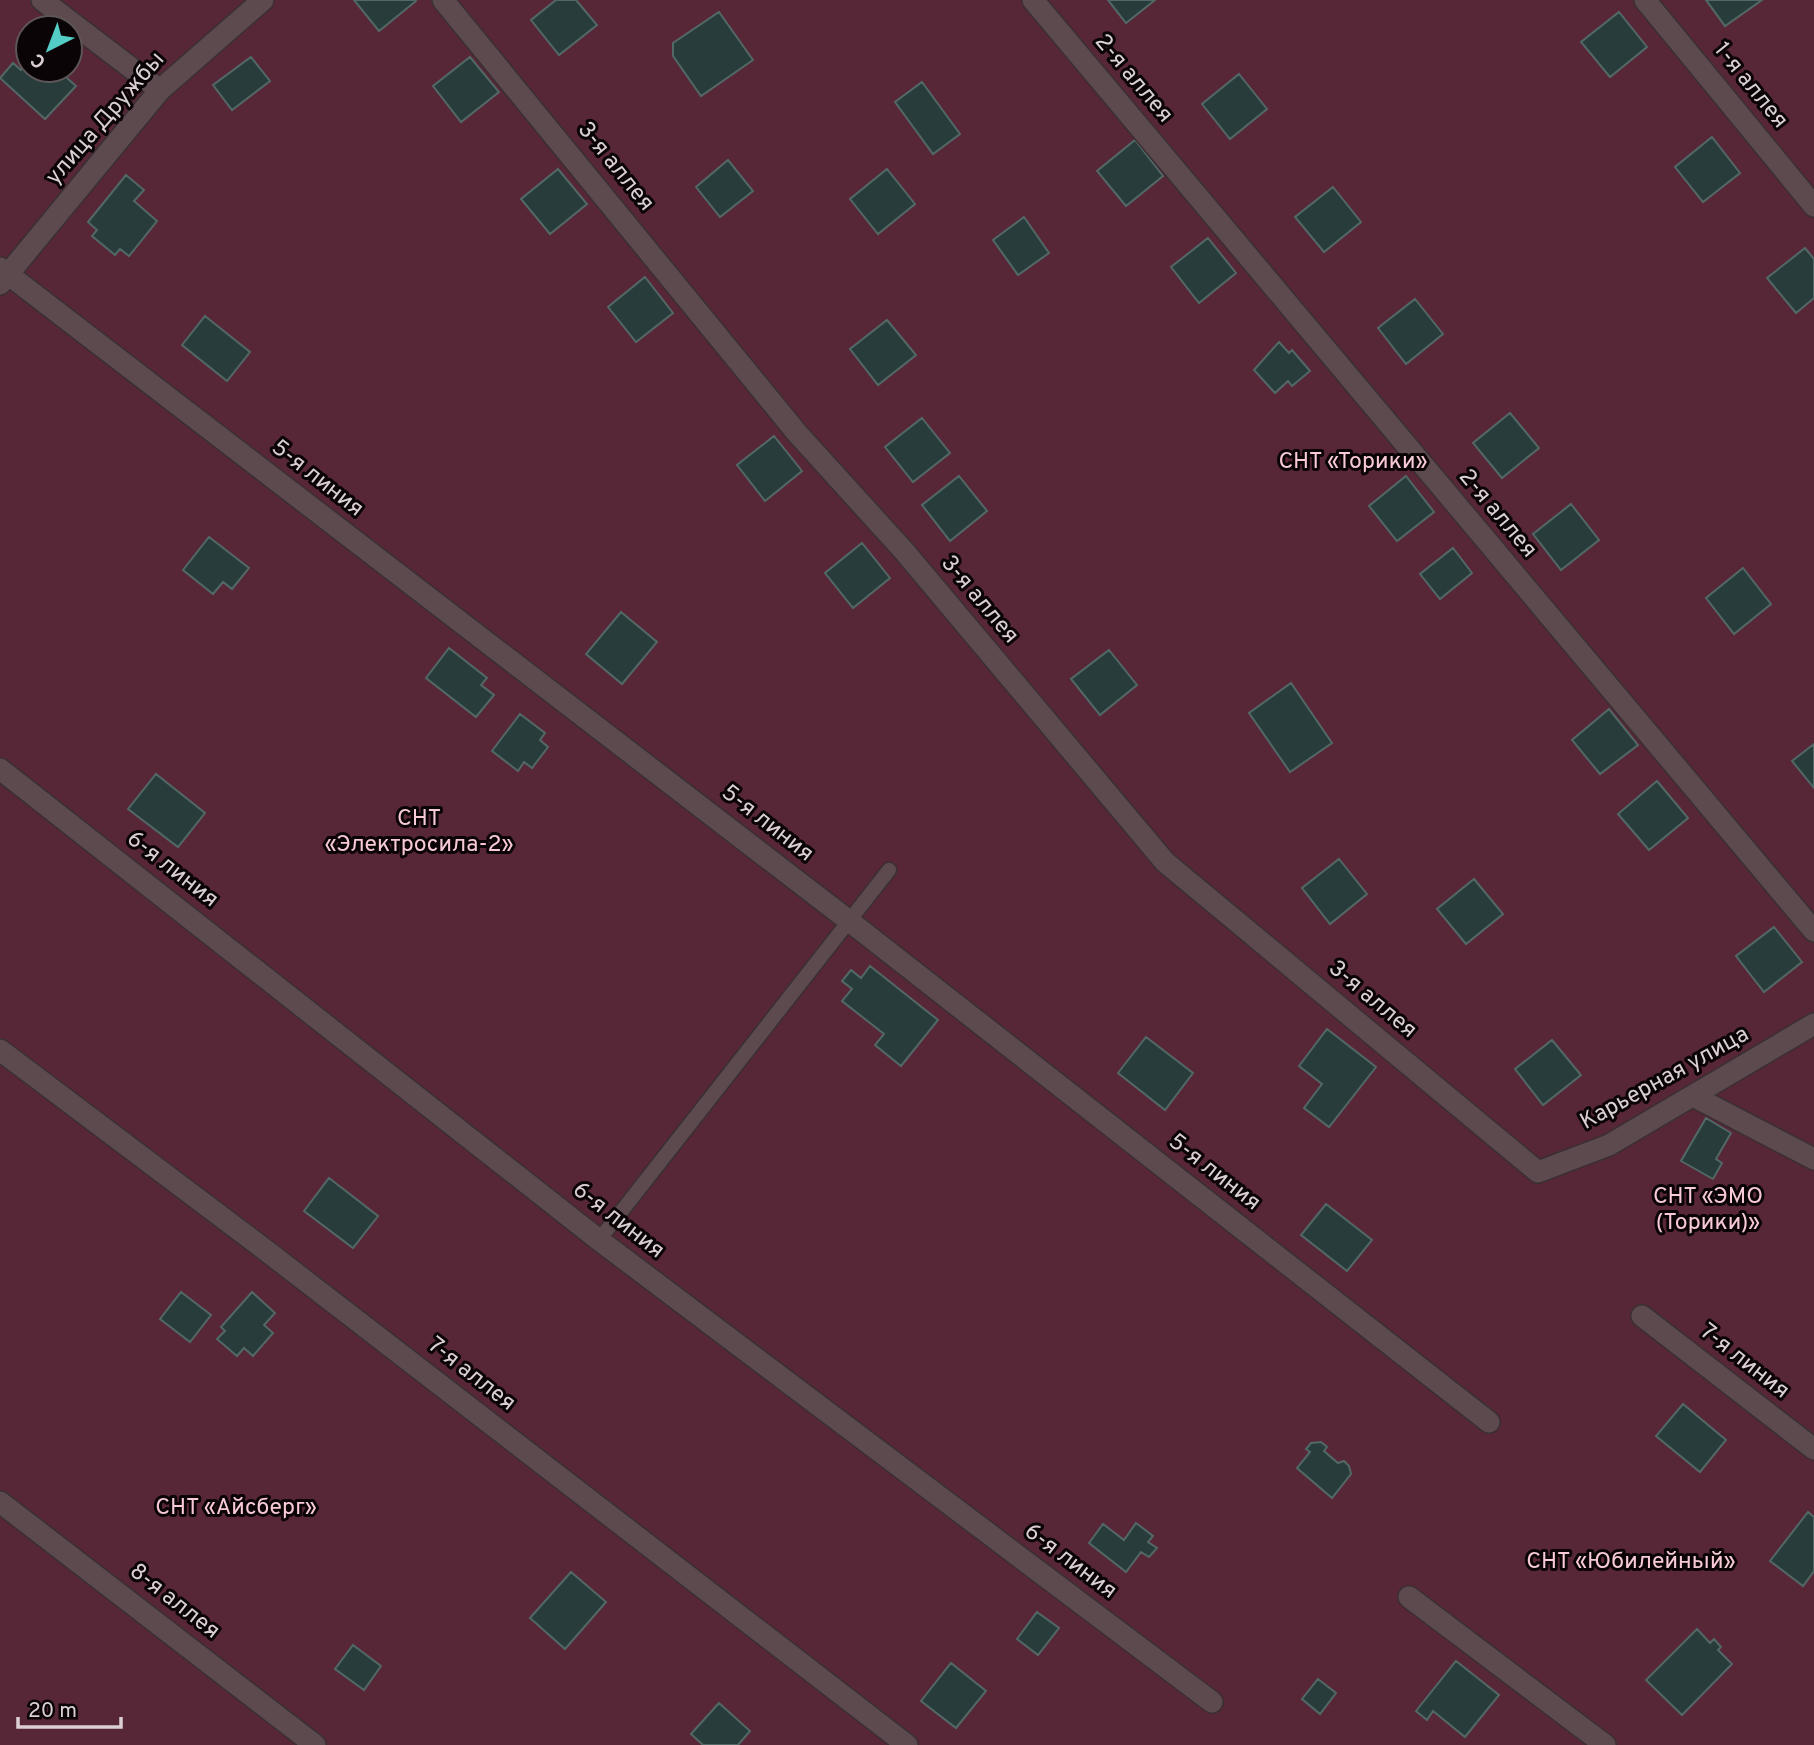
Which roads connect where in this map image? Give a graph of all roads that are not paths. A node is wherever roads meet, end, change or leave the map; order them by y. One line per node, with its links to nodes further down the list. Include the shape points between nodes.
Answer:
1 (42, 0): 6 (street)
2 (263, 0): 6 (street, улица Дружбы)
3 (443, 0): 17 (street, 3-я аллея, via 797,433 904,551 1165,862)
4 (1033, 0): 12 (street, 2-я аллея)
5 (1645, 0): 7 (street, 1-я аллея)
6 (160, 90): 8 (street, улица Дружбы)
7 (1814, 206)
8 (3, 275): 11 (street, 5-я линия)
9 (0, 769): 18 (street, 6-я линия)
10 (889, 870): 11 (lane)
11 (848, 920): 18 (lane); 20 (street, 5-я линия)
12 (1814, 931)
13 (1814, 1024): 15 (street, Карьерная улица)
14 (0, 1050): 26 (street, 7-я аллея)
15 (1695, 1097): 16 (street); 17 (street, Карьерная улица, via 1609,1145)
16 (1814, 1159)
17 (1538, 1172)
18 (599, 1240): 24 (street, 6-я линия)
19 (1642, 1316): 21 (street, 7-я линия)
20 (1489, 1422)
21 (1814, 1449)
22 (0, 1502): 25 (street, 8-я аллея)
23 (1409, 1597): 27 (street)
24 (1212, 1702)
25 (314, 1745)
26 (907, 1745)
27 (1605, 1745)

